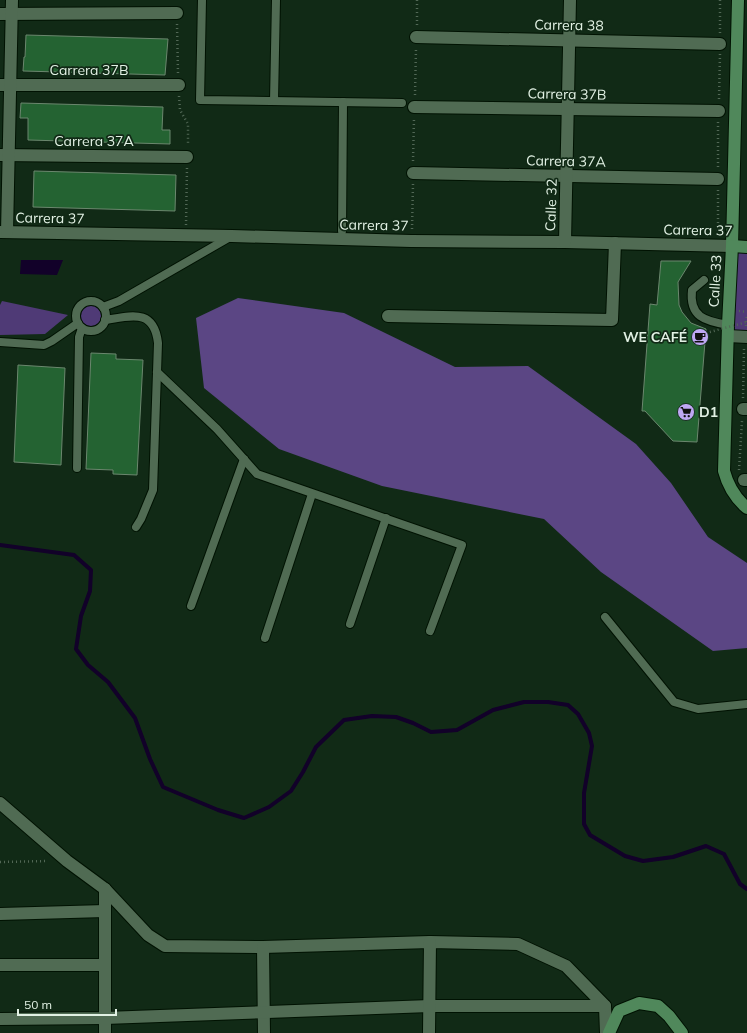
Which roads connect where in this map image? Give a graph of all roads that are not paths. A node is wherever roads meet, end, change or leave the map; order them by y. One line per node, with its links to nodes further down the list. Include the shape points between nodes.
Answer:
1 (12, 0): 7 (street)
2 (202, 0): 13 (lane, via 200,100)
3 (276, 0): 13 (lane)
4 (570, 0): 9 (street, Calle 32)
5 (738, 0): 29 (street, Calle 33)
6 (177, 13): 7 (street)
7 (6, 14): 11 (street)
8 (416, 36): 9 (street, Carrera 38)
9 (570, 40): 10 (street, Carrera 38); 17 (street, Calle 32)
10 (720, 44)
11 (5, 85): 12 (street, Carrera 37B); 19 (street)
12 (179, 85)
13 (274, 101): 14 (lane)
14 (342, 102): 15 (lane); 24 (lane)
15 (402, 103)
16 (414, 107): 17 (street, Carrera 37B)
17 (568, 109): 18 (street, Carrera 37B); 22 (street, Calle 32)
18 (718, 111)
19 (4, 155): 20 (street, Carrera 37A); 25 (street)
20 (187, 157)
21 (413, 173): 22 (street, Carrera 37A)
22 (567, 176): 23 (street, Carrera 37A); 27 (street, Calle 32)
23 (718, 179)
24 (342, 231)
25 (3, 232): 26 (street, Carrera 37)
26 (232, 236): 27 (street, Carrera 37); 32 (lane, via 119,301)
27 (566, 242): 28 (street, Carrera 37)
28 (615, 243): 29 (street, Carrera 37); 33 (street, via 612,320)
29 (732, 246): 30 (street, Carrera 37); 36 (street, Calle 33)
30 (747, 247)
31 (704, 280): 36 (lane, via 692,290 691,302 697,315)
32 (103, 307): 34 (lane); 35 (lane, via 98,302 83,303 77,308 76,316)
33 (388, 316)
34 (105, 320): 35 (lane, via 98,328 87,330); 39 (lane, via 135,316 147,318 157,332)
35 (80, 325): 38 (lane, via 44,345); 41 (lane)
36 (728, 330): 37 (street); 43 (street, Calle 33, via 724,471 728,485)
37 (747, 336)
38 (0, 342)
39 (158, 372): 40 (lane); 45 (lane, via 153,490)
40 (244, 459): 42 (lane, via 257,474); 46 (lane)
41 (77, 468)
42 (312, 494): 44 (lane); 50 (lane)
43 (747, 508)
44 (386, 518): 48 (lane); 49 (lane, via 462,545)
45 (136, 527)
46 (191, 606)
47 (605, 617): 51 (lane, via 674,702 698,709)
48 (350, 624)
49 (430, 631)
50 (265, 638)
51 (747, 704)
52 (0, 803): 53 (street, via 67,861)
53 (105, 889): 54 (street); 57 (street, via 148,935 166,946)
54 (105, 911): 55 (street); 59 (street)
55 (0, 914)
56 (430, 942): 57 (street); 60 (street); 61 (street, via 518,944 566,966)
57 (263, 947): 62 (street)
58 (0, 965): 59 (street)
59 (105, 965): 63 (street)
60 (430, 1006): 61 (street); 62 (street); 67 (street)
61 (604, 1006): 68 (street)
62 (264, 1012): 63 (street); 66 (street)
63 (105, 1018): 64 (street); 65 (street)
64 (0, 1019)
65 (105, 1033)
66 (264, 1033)
67 (429, 1033)
68 (606, 1033)
69 (609, 1033): 70 (street, via 619,1011 639,1004 658,1006)
70 (682, 1033)

